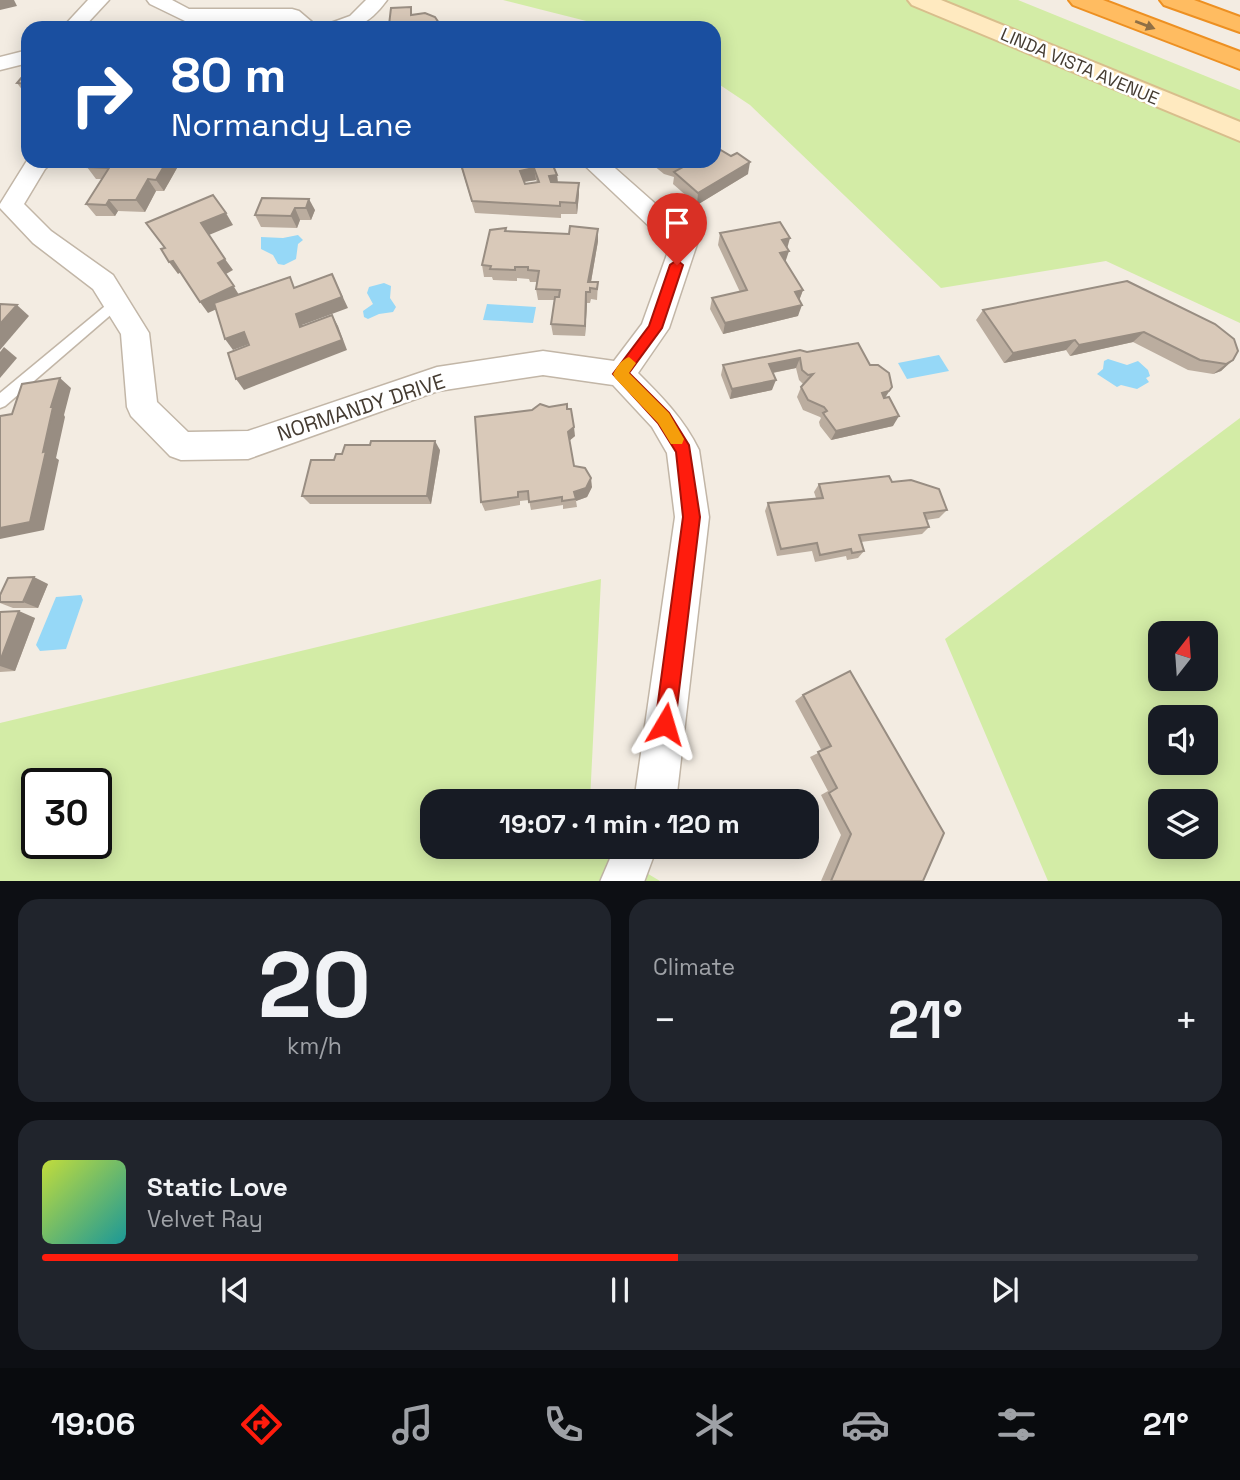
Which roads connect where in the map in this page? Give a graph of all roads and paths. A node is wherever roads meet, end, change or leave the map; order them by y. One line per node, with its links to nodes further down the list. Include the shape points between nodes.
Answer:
1 (99, 0): 7 (street)
2 (157, 0): 8 (street, via 185,15 292,15)
3 (377, 0): 9 (street)
4 (920, 0): 14 (main road, LINDA VISTA AVENUE)
5 (1081, 0): 12 (highway, one-way to 12)
6 (1172, 0): 10 (highway)
7 (79, 21)
8 (300, 21)
9 (354, 21)
10 (1240, 25)
11 (21, 58): 13 (street)
12 (1240, 61)
13 (0, 64)
14 (1240, 132)
15 (34, 168): 17 (street, NORMANDY DRIVE, via 10,206 42,237 103,282)
16 (600, 168): 18 (street, via 684,244 655,328)
17 (116, 302): 18 (street, NORMANDY DRIVE, via 135,333 142,407 181,446 248,445 437,379 543,363); 19 (lane)
18 (621, 374): 20 (street, via 663,418 684,450 692,517)
19 (0, 402)
20 (656, 789)
21 (631, 859): 22 (street)
22 (622, 881)

